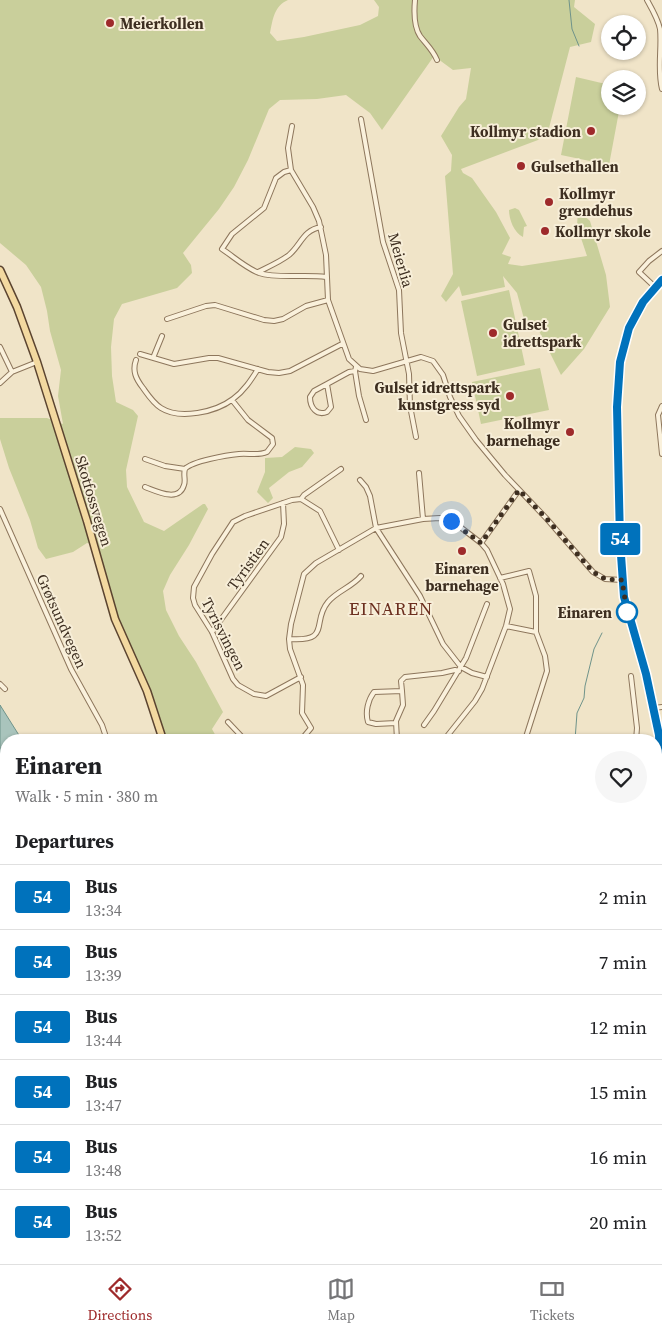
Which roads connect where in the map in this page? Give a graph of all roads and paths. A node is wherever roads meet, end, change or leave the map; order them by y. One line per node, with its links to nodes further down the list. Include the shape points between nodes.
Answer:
1 (415, 0): 3 (street, via 418,31)
2 (647, 0): 4 (street, via 660,28)
3 (437, 60)
4 (662, 89)
5 (361, 119): 23 (street, Meierlia, via 383,242 399,290)
6 (292, 126): 7 (street, via 288,148)
7 (291, 170): 8 (street); 11 (street, via 276,178 264,208 232,234 222,250)
8 (321, 227): 11 (street, via 308,232 282,260); 12 (street)
9 (662, 251): 14 (street, via 640,272)
10 (0, 270): 24 (main road, Skotfossvegen, via 18,307)
11 (258, 272): 12 (street)
12 (326, 277): 15 (street)
13 (662, 280): 14 (street)
14 (655, 287): 51 (street, via 633,319 620,362 617,407)
15 (328, 300): 16 (street, via 274,321 215,305); 18 (street)
16 (167, 320)
17 (162, 336): 21 (street)
18 (342, 344): 25 (street, via 285,372); 26 (street)
19 (0, 347): 27 (street)
20 (140, 354): 21 (street)
21 (153, 358): 25 (street, via 179,364 218,358)
22 (136, 360): 30 (street, via 134,373 141,386 154,402 167,411 189,415)
23 (406, 361): 26 (street, via 378,370); 33 (street, Meierlia, via 410,412); 41 (street, via 426,358 437,364 459,416)
24 (37, 362): 27 (street); 70 (main road, Skotfossvegen, via 115,619 147,692)
25 (258, 369): 30 (street)
26 (356, 369): 29 (street); 32 (street)
27 (12, 372): 28 (street)
28 (0, 383)
29 (327, 384): 29 (street, via 310,397 312,406 320,413 331,407)
30 (232, 400): 36 (street, via 248,420 271,436 272,447 261,455 232,455)
31 (662, 406): 34 (street, via 658,415)
32 (366, 420)
33 (416, 437)
34 (662, 454)
35 (145, 459): 36 (street)
36 (185, 469): 40 (street, via 184,486 177,494 168,495)
37 (341, 469): 42 (street)
38 (419, 473): 45 (street)
39 (360, 480): 46 (street, via 370,496)
40 (145, 487)
41 (519, 490): 47 (street); 51 (street, via 593,572 605,579)
42 (301, 499): 43 (street, Tyrisvingen); 48 (street, via 320,511)
43 (283, 503): 54 (street, Tyristien, via 281,537); 54 (street, Tyrisvingen, via 233,522 197,580 193,601)
44 (0, 509): 69 (street, Grøtsundvegen, via 71,669)
45 (423, 519): 46 (street); 47 (street, via 451,521)
46 (376, 528): 48 (street); 57 (street, via 420,596 443,644)
47 (481, 543): 50 (street, via 492,557)
48 (339, 550): 56 (street, via 304,574)
49 (361, 576): 56 (street, via 326,604 315,635)
50 (500, 578): 53 (street, via 509,604); 55 (street, via 529,571 536,596)
51 (622, 580): 65 (street, via 626,608)
52 (487, 604): 57 (street)
53 (506, 626): 55 (street); 60 (street)
54 (212, 632): 59 (street, Tyrisvingen, via 233,679 242,688 266,696)
55 (536, 632): 75 (street, via 545,656 546,670)
56 (289, 639): 59 (street)
57 (460, 669): 60 (street); 63 (street, via 405,677 401,681); 68 (street)
58 (632, 676): 76 (street)
59 (301, 677): 72 (street, via 302,713 311,728)
60 (487, 677): 74 (street, via 477,698)
61 (0, 684): 62 (street)
62 (6, 688)
63 (402, 691): 67 (street, via 403,705); 67 (street, via 374,692 367,711 370,723)
64 (662, 707): 65 (street)
65 (654, 708): 77 (street)
66 (228, 722): 71 (street)
67 (396, 723): 73 (street)
68 (424, 725)
69 (105, 734)
70 (161, 734)
71 (239, 734)
72 (306, 734)
73 (397, 734)
74 (449, 734)
75 (527, 734)
76 (636, 734)
77 (659, 734)

